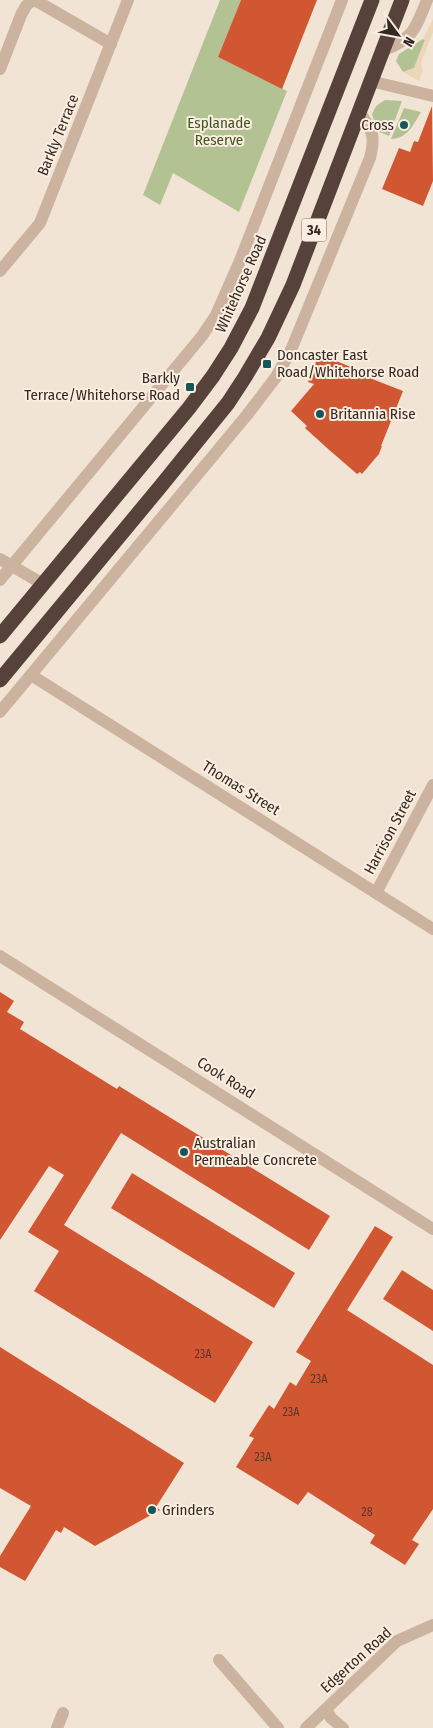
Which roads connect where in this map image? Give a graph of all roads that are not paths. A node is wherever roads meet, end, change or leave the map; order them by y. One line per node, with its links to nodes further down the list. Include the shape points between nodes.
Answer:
1 (128, 0): 6 (street, Barkly Terrace)
2 (342, 0): 15 (street, Whitehorse Road, via 216,315)
3 (372, 0): 9 (highway, Whitehorse Road / 34)
4 (402, 0): 7 (highway, 34)
5 (427, 0): 7 (street, via 410,36)
6 (111, 44): 8 (street, via 32,0 21,15); 13 (street, Barkly Terrace, via 40,223)
7 (382, 51): 10 (highway, 34)
8 (0, 69)
9 (343, 73): 10 (highway); 17 (highway, Whitehorse Road / 34, via 267,272 231,348 190,408)
10 (370, 81): 11 (street); 12 (highway, 34)
11 (433, 96)
12 (359, 111): 19 (street, via 374,138 370,158 283,364 247,415); 20 (highway, 34, via 293,285 277,322 245,377 166,480)
13 (0, 271)
14 (0, 559): 15 (street)
15 (11, 566): 16 (street, Whitehorse Road); 17 (street)
16 (0, 580)
17 (43, 584): 18 (highway, Whitehorse Road / 34)
18 (0, 636)
19 (31, 675): 21 (street); 23 (street, Thomas Street)
20 (0, 680)
21 (0, 712)
22 (433, 785): 23 (street, Harrison Street)
23 (376, 893): 24 (street, Thomas Street)
24 (433, 929)
25 (0, 956): 26 (street, Cook Road)
26 (433, 1229)
27 (433, 1625): 29 (street, Edgerton Road, via 397,1642)
28 (219, 1660): 32 (street)
29 (326, 1709): 33 (street, Edgerton Road); 34 (street)
30 (63, 1714): 31 (street)
31 (56, 1728)
32 (278, 1728)
33 (306, 1728)
34 (344, 1728)

